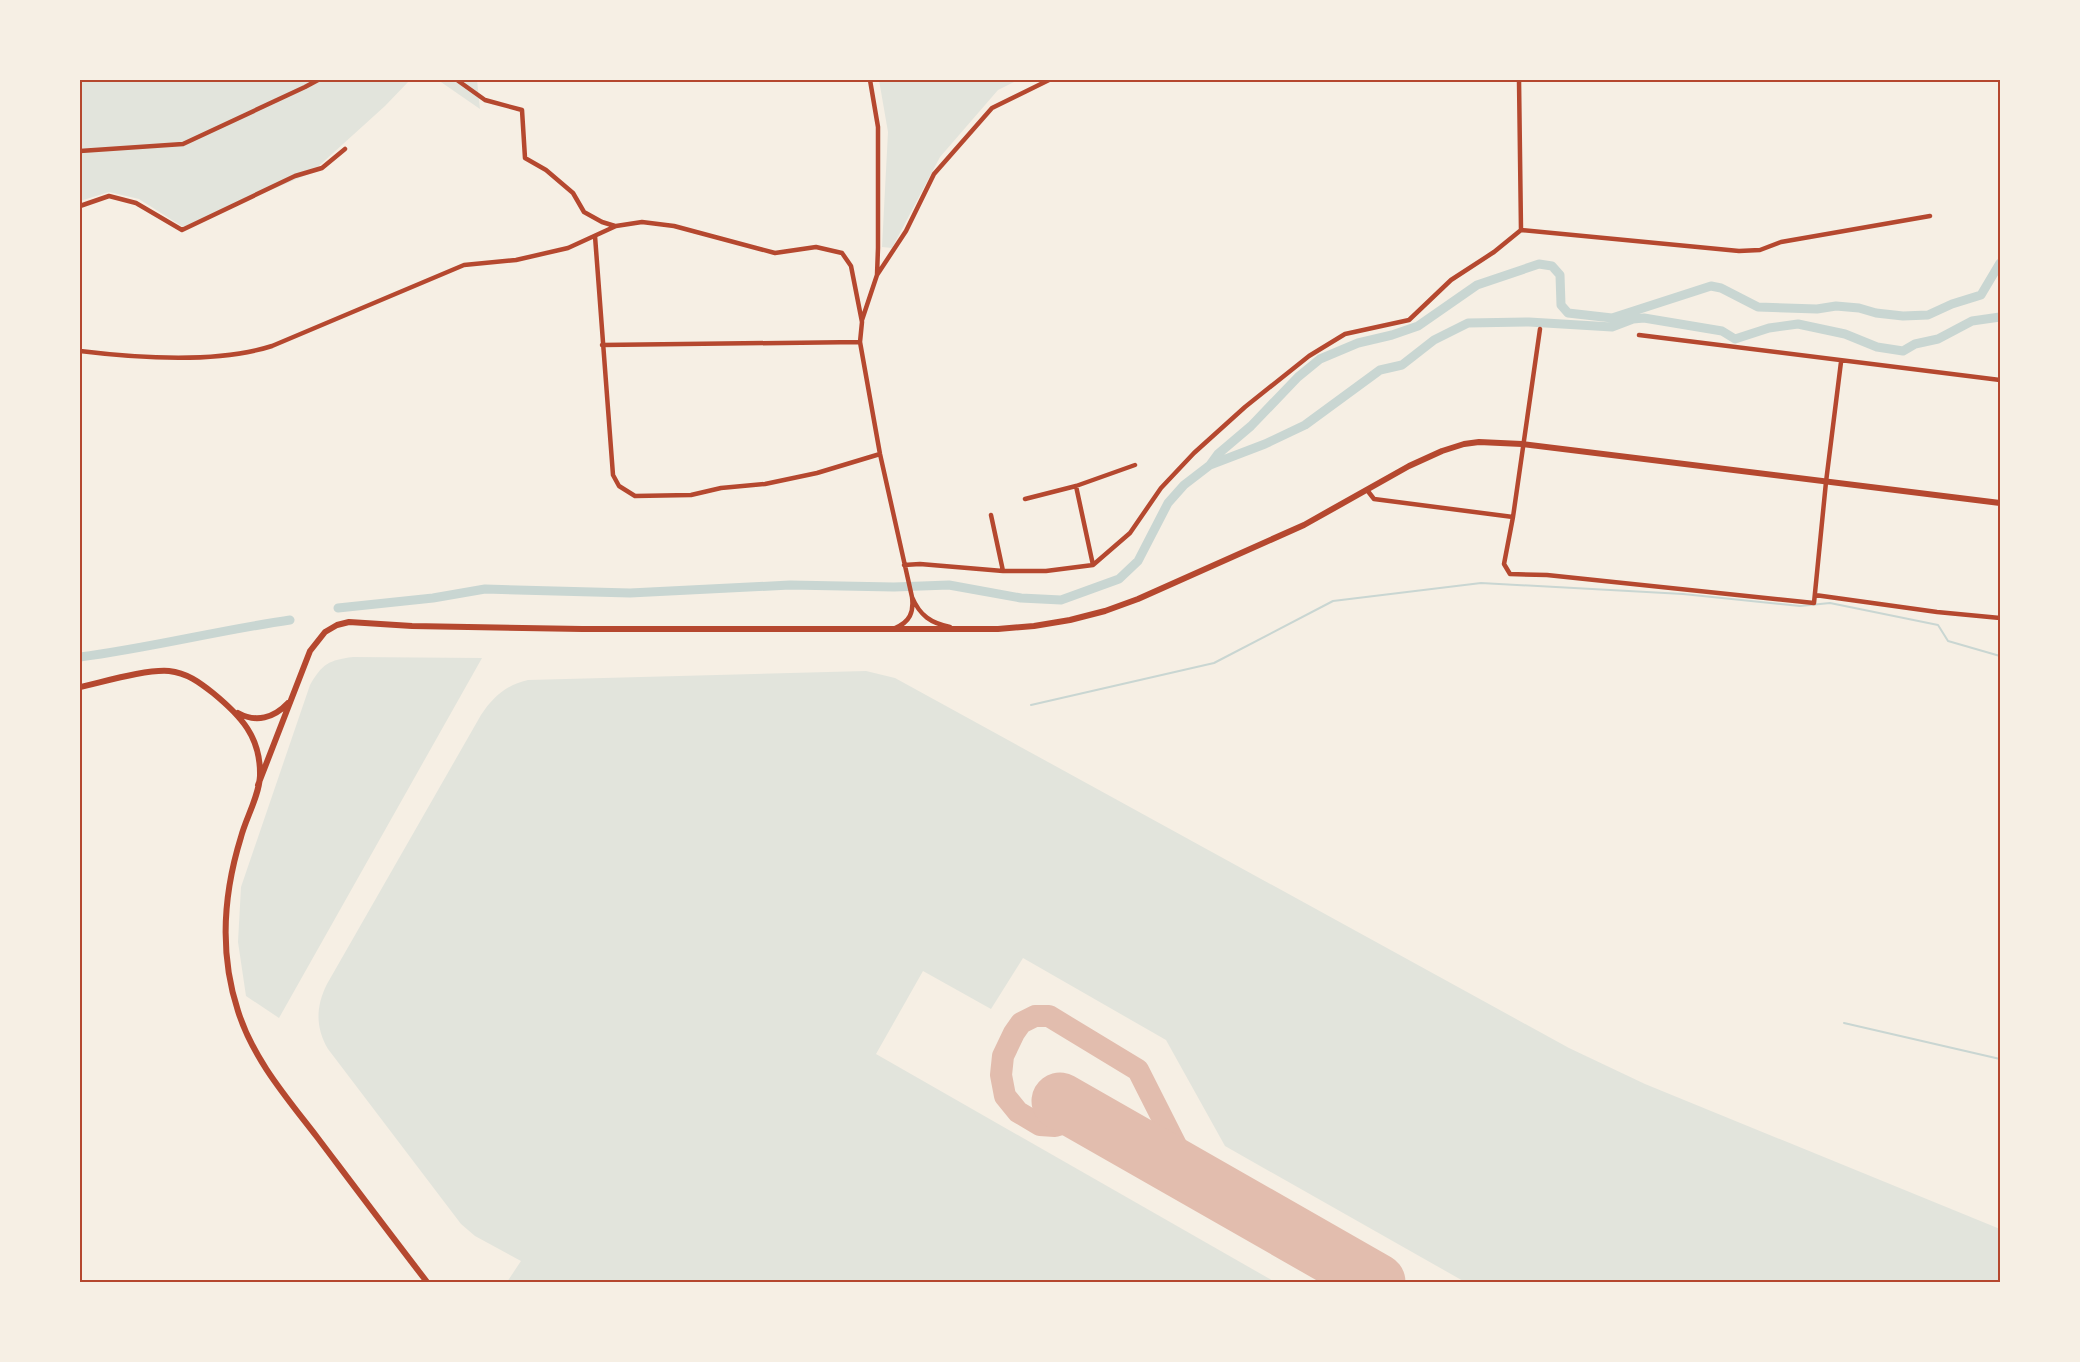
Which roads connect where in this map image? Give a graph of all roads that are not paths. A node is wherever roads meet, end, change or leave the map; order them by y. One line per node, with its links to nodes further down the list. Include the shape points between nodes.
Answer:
1 (318, 80): 7 (street, via 183,144)
2 (458, 80): 10 (street, via 485,100 522,110 525,158 573,193 584,212)
3 (870, 80): 13 (street, via 878,126)
4 (1049, 80): 13 (street, via 992,108 934,174 906,231)
5 (1520, 80): 11 (street)
6 (345, 149): 8 (street, via 322,168 295,176 182,230 136,203 109,196)
7 (80, 151)
8 (80, 206)
9 (1930, 216): 11 (street, via 1781,242 1760,250)
10 (616, 226): 12 (street); 14 (street, via 642,222 674,225 774,253 816,247 842,253 851,266)
11 (1521, 230): 33 (street, via 1451,280 1409,320 1345,334 1309,356 1194,453 1161,488 1130,533)
12 (595, 236): 18 (street); 19 (street, via 567,248 516,260 464,265 257,350 173,357)
13 (877, 275): 14 (street)
14 (862, 322): 17 (street)
15 (1540, 330): 22 (street)
16 (1639, 336): 20 (street)
17 (860, 342): 18 (street); 23 (street)
18 (602, 345): 23 (street, via 613,475 619,486 635,496 692,495 765,484)
19 (80, 351)
20 (1841, 362): 21 (street); 25 (street)
21 (2001, 380)
22 (1522, 444): 25 (main road); 27 (main road, via 1479,442 1449,448); 31 (street)
23 (880, 454): 32 (street)
24 (1135, 465): 26 (street)
25 (1826, 482): 29 (main road); 35 (street)
26 (1076, 486): 28 (street); 33 (street)
27 (1367, 490): 31 (street, via 1374,499); 39 (main road, via 1304,525 1105,611 1034,626)
28 (1025, 498)
29 (2001, 503)
30 (991, 515): 34 (street)
31 (1513, 516): 35 (street, via 1504,564 1510,574 1814,603)
32 (904, 565): 34 (street); 36 (street)
33 (1093, 565): 34 (street)
34 (1003, 571)
35 (1815, 595): 37 (street)
36 (912, 597): 38 (street, via 911,616 902,625); 39 (street, via 931,622)
37 (2001, 618)
38 (888, 629): 39 (main road); 41 (main road, via 570,629 348,622 332,628 315,644)
39 (959, 629)
40 (80, 687): 42 (main road, via 172,672 198,681)
41 (292, 698): 42 (main road, via 265,718 249,718); 43 (main road)
42 (232, 709): 43 (main road, via 255,744)
43 (258, 785): 44 (main road, via 234,859 226,900 225,943 237,1010 267,1072)
44 (427, 1282)

